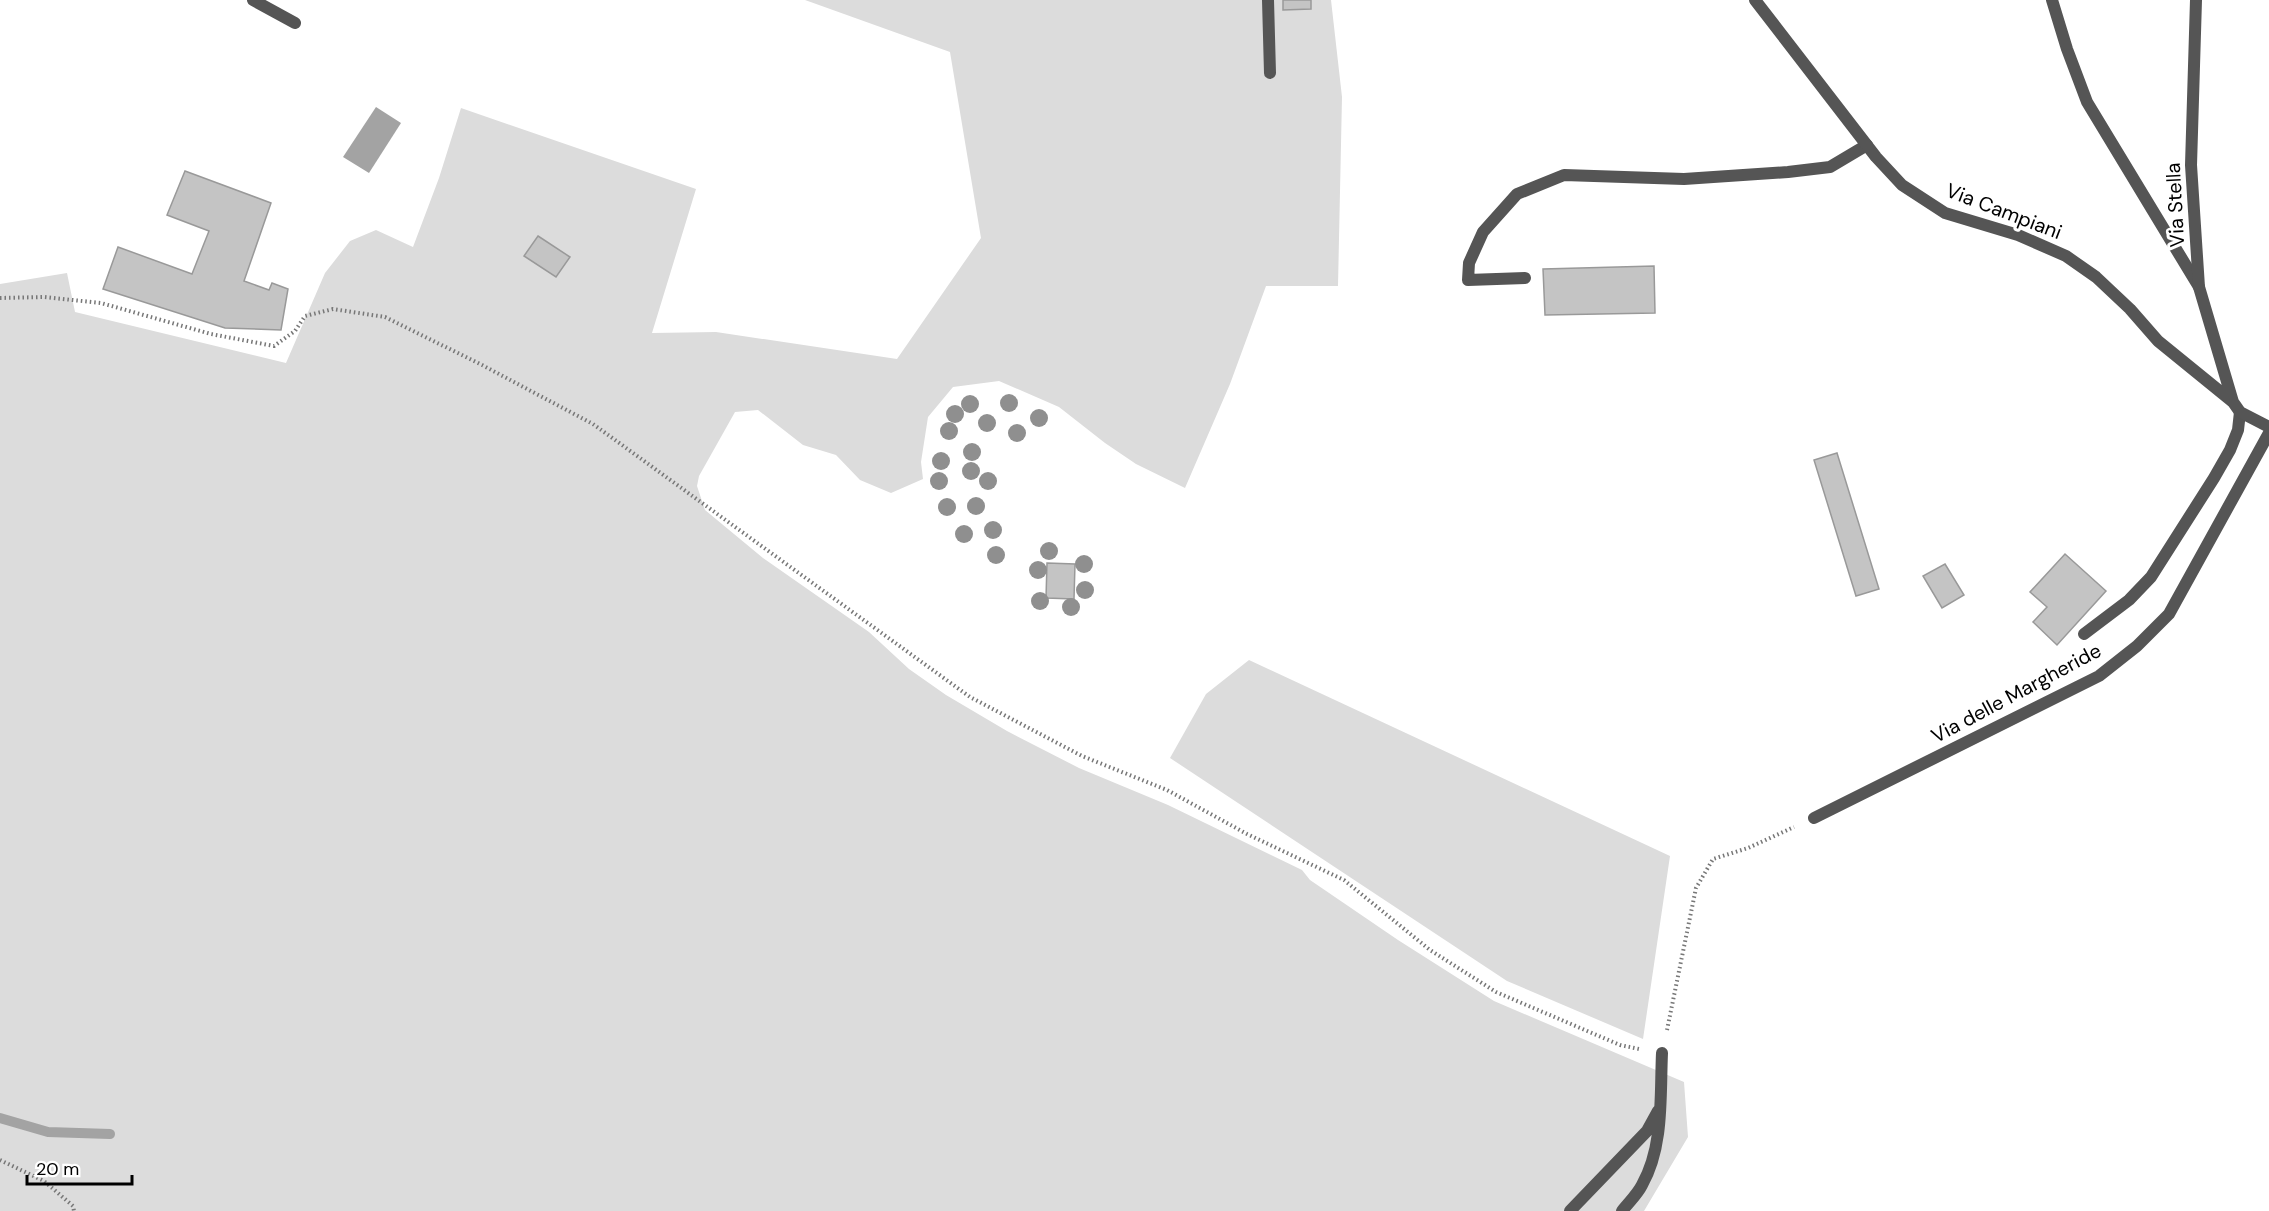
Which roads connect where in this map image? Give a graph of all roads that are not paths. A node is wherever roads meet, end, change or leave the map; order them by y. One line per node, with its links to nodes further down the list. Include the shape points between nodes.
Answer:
1 (253, 0): 6 (street)
2 (1268, 0): 7 (street)
3 (1755, 0): 8 (street, Via Campiani)
4 (2052, 0): 10 (street, via 2087,102)
5 (2196, 0): 10 (street, Via Stella, via 2192,165)
6 (295, 23)
7 (1270, 73)
8 (1867, 145): 9 (street, via 1830,167 1788,172 1684,179 1564,175 1517,194 1483,232 1469,263 1468,280); 11 (street, Via Campiani, via 1902,185 1945,213 2018,235 2066,256 2096,277 2158,341)
9 (1525, 278)
10 (2199, 287): 11 (street, Via Stella)
11 (2236, 407): 12 (street, Via Campiani); 14 (street, via 2238,430 2230,450 2151,576 2129,600)
12 (2269, 427)
13 (2269, 433): 15 (street, Via delle Margheride, via 2169,614 2137,646 2099,676)
14 (2084, 634)
15 (1814, 818)
16 (1662, 1053): 17 (street)
17 (1660, 1107): 18 (street, via 1647,1131); 19 (street, via 1654,1155 1642,1186)
18 (1570, 1211)
19 (1622, 1211)

